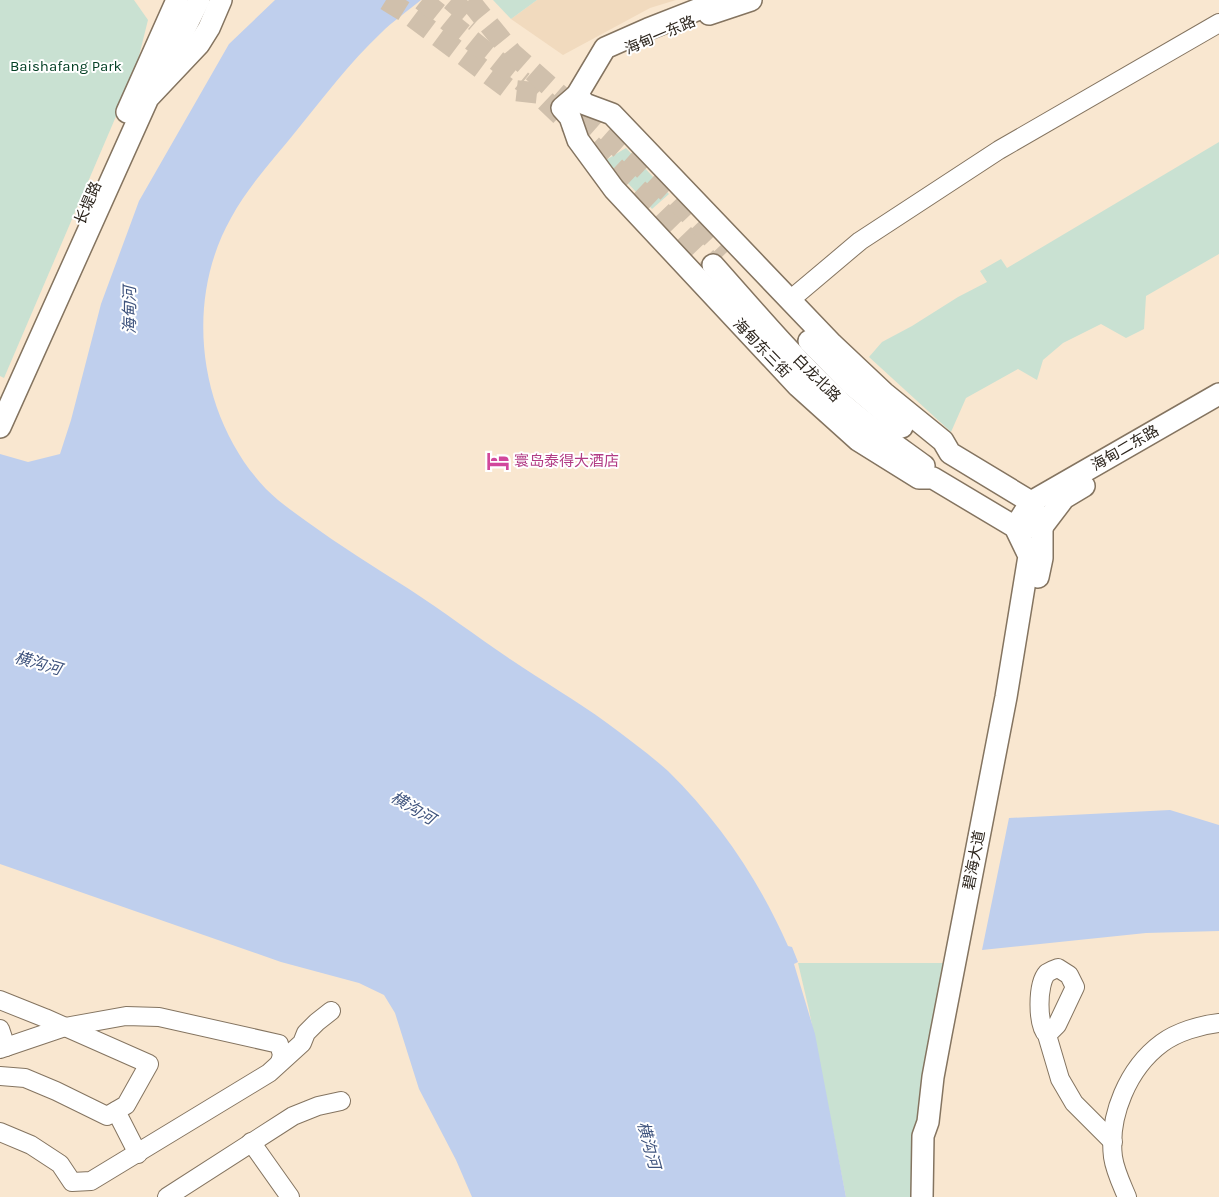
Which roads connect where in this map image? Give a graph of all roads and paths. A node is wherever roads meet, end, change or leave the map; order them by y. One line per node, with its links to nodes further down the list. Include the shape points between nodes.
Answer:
1 (177, 0): 12 (main road, 长堤路, via 104,166)
2 (199, 0): 7 (main road, via 174,50 156,73)
3 (221, 0): 7 (main road, via 199,44)
4 (722, 0): 8 (main road, 海甸一东路, via 606,48)
5 (751, 0): 8 (main road, 海甸一东路, via 692,20 614,55)
6 (1219, 24): 9 (street, via 999,150 860,241)
7 (148, 98): 12 (main road)
8 (573, 106): 9 (main road, via 612,114); 14 (main road, 海甸东三街, via 578,140 614,189 803,391 858,440 919,478)
9 (790, 300): 13 (main road, via 855,368 943,441)
10 (1219, 394): 15 (main road, 海甸二东路)
11 (1219, 408): 17 (main road, 海甸二东路, via 1064,498)
12 (1, 417)
13 (950, 453): 14 (main road, 白龙北路, via 936,452 863,394 720,259 800,361 836,398 927,468); 15 (main road)
14 (933, 478): 16 (main road, 海甸东三街)
15 (1031, 502): 16 (main road); 17 (main road)
16 (1015, 527): 17 (main road); 35 (main road, 碧海大道, via 1029,556 1006,697 923,1136)
17 (1042, 527): 36 (main road, 碧海大道, via 1042,558 943,1058 933,1141)
18 (0, 1000): 21 (street)
19 (331, 1011): 25 (street)
20 (1219, 1023): 31 (street, via 1207,1024 1163,1042 1142,1060 1115,1114)
21 (65, 1027): 24 (street); 25 (street, via 126,1016 159,1017 279,1044); 28 (street, via 150,1064 126,1105)
22 (0, 1029): 24 (street)
23 (1047, 1035): 31 (street, via 1060,1079 1074,1103)
24 (3, 1048)
25 (280, 1062): 32 (street, via 248,1087)
26 (0, 1076): 28 (street, via 25,1078 107,1116)
27 (341, 1101): 30 (street, via 293,1116)
28 (116, 1111): 32 (street)
29 (0, 1132): 32 (street, via 31,1145 60,1164 72,1182 91,1181)
30 (251, 1142): 33 (street); 34 (street)
31 (1113, 1142): 37 (street, via 1113,1159)
32 (138, 1154)
33 (167, 1197)
34 (290, 1197)
35 (922, 1197)
36 (932, 1197)
37 (1127, 1197)

